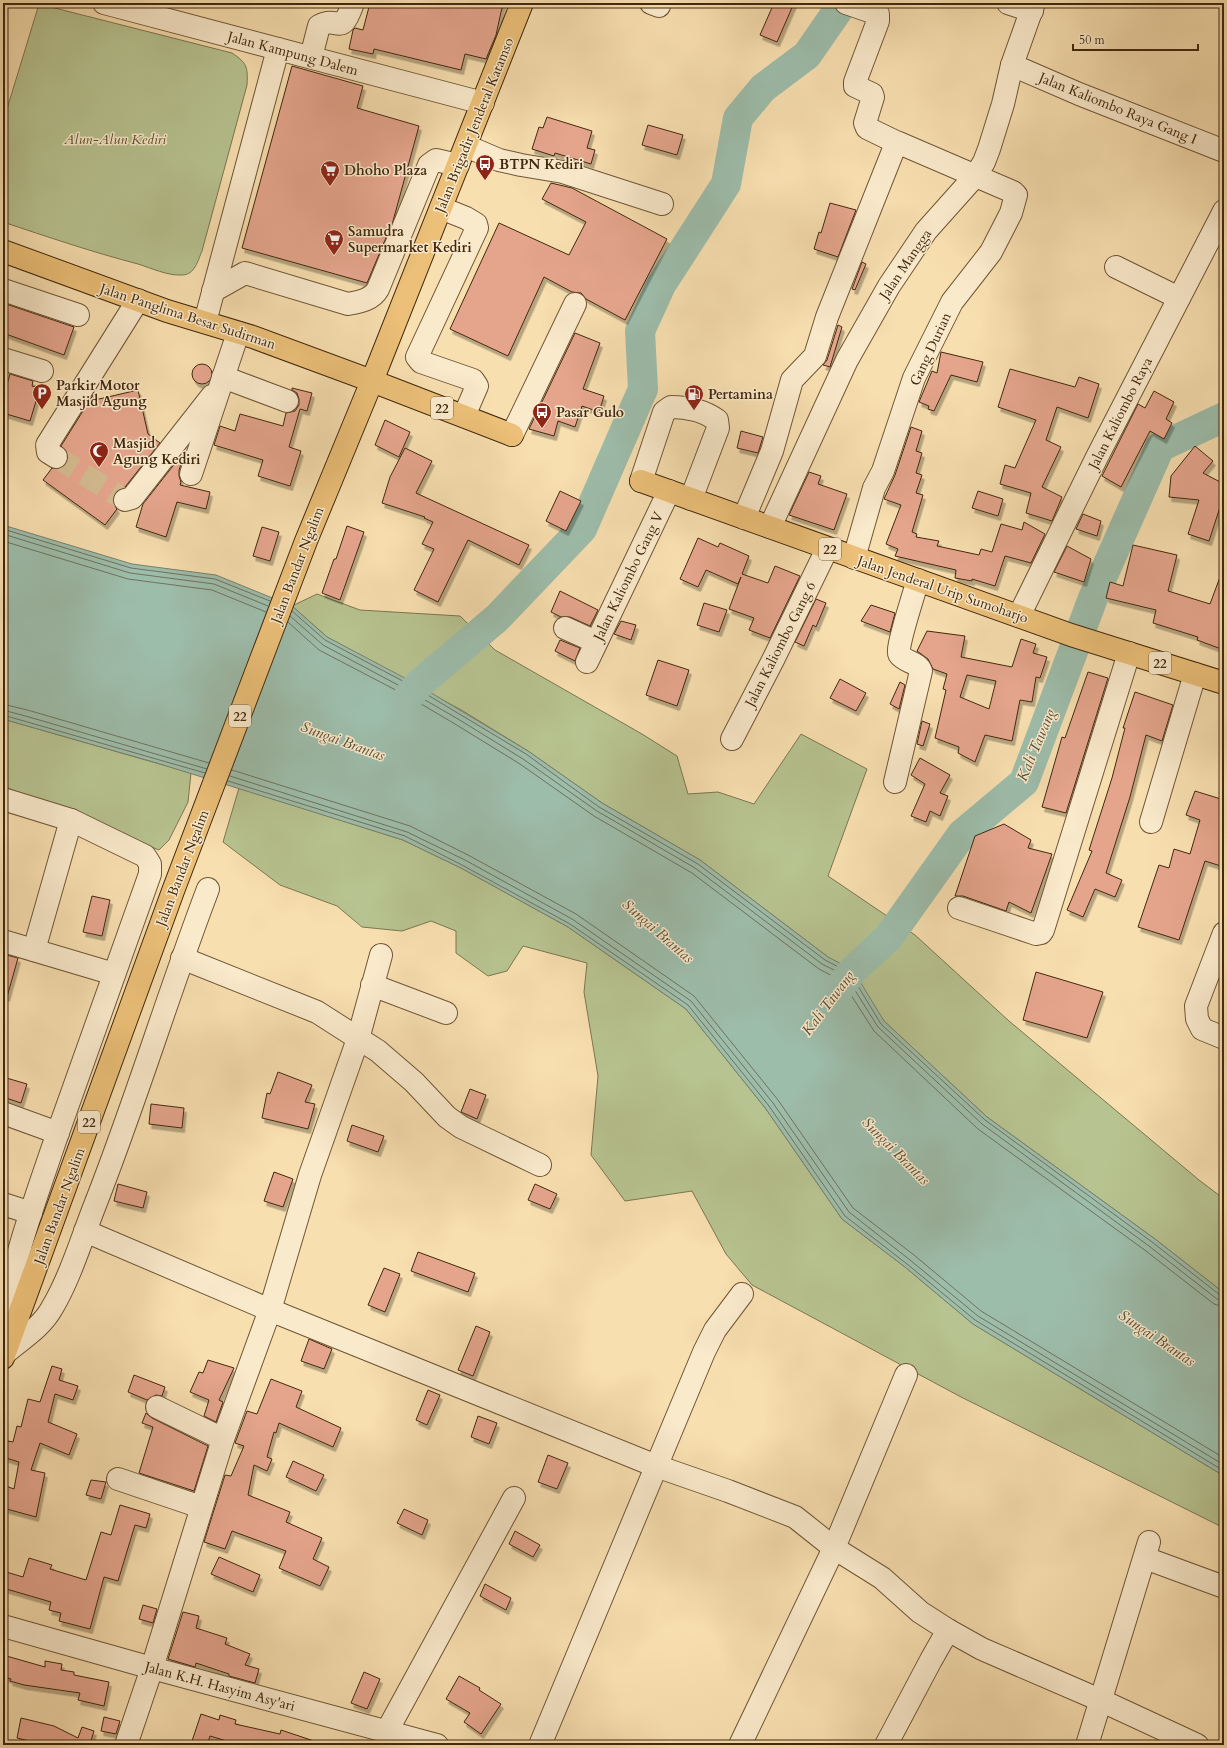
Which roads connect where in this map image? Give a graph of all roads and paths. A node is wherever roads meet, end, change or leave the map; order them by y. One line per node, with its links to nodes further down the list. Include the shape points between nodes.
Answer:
1 (353, 3): 9 (street, via 346,21 341,24 324,23 319,26)
2 (522, 3): 11 (main road, Jalan Brigadir Jenderal Katamso)
3 (847, 3): 7 (street)
4 (1008, 3): 6 (street)
5 (114, 4): 8 (street, Jalan Kampung Dalem)
6 (1033, 7): 10 (street, Jalan Mangga)
7 (880, 8): 12 (street, via 878,21 855,86 872,94 873,97 865,123 867,128)
8 (278, 49): 9 (street, Jalan Kampung Dalem); 22 (street)
9 (311, 57): 11 (street, Jalan Kampung Dalem)
10 (1012, 65): 13 (street, Jalan Kaliombo Raya Gang I); 15 (street, Jalan Mangga, via 989,148)
11 (483, 103): 14 (main road, Jalan Brigadir Jenderal Katamso)
12 (898, 143): 15 (street); 42 (street, via 827,317 815,356 792,380 772,451)
13 (1224, 151)
14 (462, 155): 16 (street, via 563,172); 17 (main road, Jalan Brigadir Jenderal Katamso); 22 (street, via 436,160 429,164 378,289 372,297 348,304 245,273)
15 (976, 175): 43 (street, Jalan Mangga, via 926,231 889,286 847,360); 45 (street, Gang Durian, via 1013,192 1016,196 1011,213 991,252 952,302 914,378 884,471 874,488)
16 (662, 204)
17 (441, 208): 31 (main road, Jalan Brigadir Jenderal Katamso); 34 (street, via 466,218 476,224 477,228 417,357 421,362 476,383)
18 (1224, 211): 23 (street, Jalan Kaliombo Raya)
19 (3, 251): 24 (main road, Jalan Panglima Besar Sudirman)
20 (1116, 267): 23 (street)
21 (3, 290): 26 (street)
22 (213, 291): 27 (street)
23 (1179, 298): 47 (street, Jalan Kaliombo Raya)
24 (138, 300): 27 (main road, Jalan Panglima Besar Sudirman); 36 (street, via 47,445 48,452)
25 (575, 304): 35 (street)
26 (78, 316)
27 (205, 322): 28 (main road, Jalan Panglima Besar Sudirman)
28 (238, 332): 31 (main road, Jalan Panglima Besar Sudirman); 32 (street)
29 (3, 358): 30 (street)
30 (42, 371)
31 (372, 381): 34 (main road, 22); 80 (main road, Jalan Bandar Ngalim / 22, via 306,541 173,891)
32 (221, 382): 33 (street); 37 (street); 41 (street, via 132,498)
33 (287, 401)
34 (464, 416): 35 (main road, 22)
35 (512, 435)
36 (56, 457)
37 (191, 474)
38 (641, 481): 39 (main road, Jalan Jenderal Urip Sumoharjo / 22); 40 (street, via 664,412 671,407 685,407 710,415 718,420 718,428)
39 (669, 491): 40 (main road, Jalan Jenderal Urip Sumoharjo / 22); 49 (street, Jalan Kaliombo Gang V)
40 (691, 499): 42 (main road, Jalan Jenderal Urip Sumoharjo / 22)
41 (125, 500)
42 (744, 518): 43 (main road, Jalan Jenderal Urip Sumoharjo / 22)
43 (770, 527): 44 (main road, Jalan Jenderal Urip Sumoharjo / 22)
44 (827, 549): 45 (main road, Jalan Jenderal Urip Sumoharjo / 22); 54 (street, Jalan Kaliombo Gang 6)
45 (854, 558): 46 (main road, Jalan Jenderal Urip Sumoharjo / 22)
46 (918, 580): 47 (main road, Jalan Jenderal Urip Sumoharjo / 22); 55 (street, via 898,651 899,655 918,666 920,671)
47 (1019, 616): 50 (main road, Jalan Jenderal Urip Sumoharjo / 22)
48 (565, 628): 49 (street)
49 (596, 642): 51 (street, Jalan Kaliombo Gang V)
50 (1129, 653): 52 (main road, Jalan Jenderal Urip Sumoharjo / 22); 60 (street, via 1043,930 1036,934)
51 (587, 662)
52 (1195, 674): 53 (main road, Jalan Jenderal Urip Sumoharjo / 22); 58 (street)
53 (1224, 683)
54 (732, 739)
55 (895, 782)
56 (3, 799): 57 (street)
57 (71, 820): 63 (street); 66 (street, via 145,856 150,864 150,874)
58 (1151, 822)
59 (208, 889): 65 (street)
60 (959, 908)
61 (1224, 933): 70 (street, via 1196,1006 1197,1019 1202,1028)
62 (3, 942): 63 (street)
63 (34, 950): 66 (street)
64 (381, 955): 67 (street)
65 (182, 958): 69 (street, via 317,1012); 76 (street)
66 (114, 974): 72 (street)
67 (372, 985): 68 (street); 69 (street)
68 (446, 1013)
69 (358, 1038): 73 (street, via 378,1051 414,1082 461,1128); 78 (street, via 310,1175)
70 (1224, 1038)
71 (3, 1113): 72 (street)
72 (58, 1133): 75 (street)
73 (540, 1165)
74 (3, 1204): 75 (street)
75 (31, 1213): 79 (street)
76 (85, 1231): 78 (street); 80 (street, via 52,1309 43,1321)
77 (742, 1294): 84 (street, via 715,1330)
78 (270, 1310): 83 (street); 84 (street)
79 (3, 1318)
80 (4, 1350)
81 (906, 1375): 88 (street)
82 (157, 1407): 83 (street)
83 (223, 1439): 87 (street)
84 (656, 1466): 88 (street, via 795,1517); 97 (street)
85 (118, 1479): 87 (street)
86 (514, 1498): 94 (street)
87 (201, 1507): 92 (street)
88 (834, 1548): 91 (street, via 882,1578 920,1612); 98 (street)
89 (1224, 1587): 93 (street, via 1147,1550)
90 (3, 1626): 92 (street, Jalan K.H. Hasyim Asy'ari)
91 (948, 1630): 93 (street, via 982,1649); 99 (street)
92 (152, 1668): 94 (street, Jalan K.H. Hasyim Asy'ari); 95 (street)
93 (1100, 1700): 100 (street); 101 (street)
94 (387, 1731): 96 (street, Jalan K.H. Hasyim Asy'ari)
95 (126, 1745)
96 (437, 1745)
97 (540, 1745)
98 (740, 1745)
99 (886, 1745)
100 (1086, 1745)
101 (1197, 1745)

